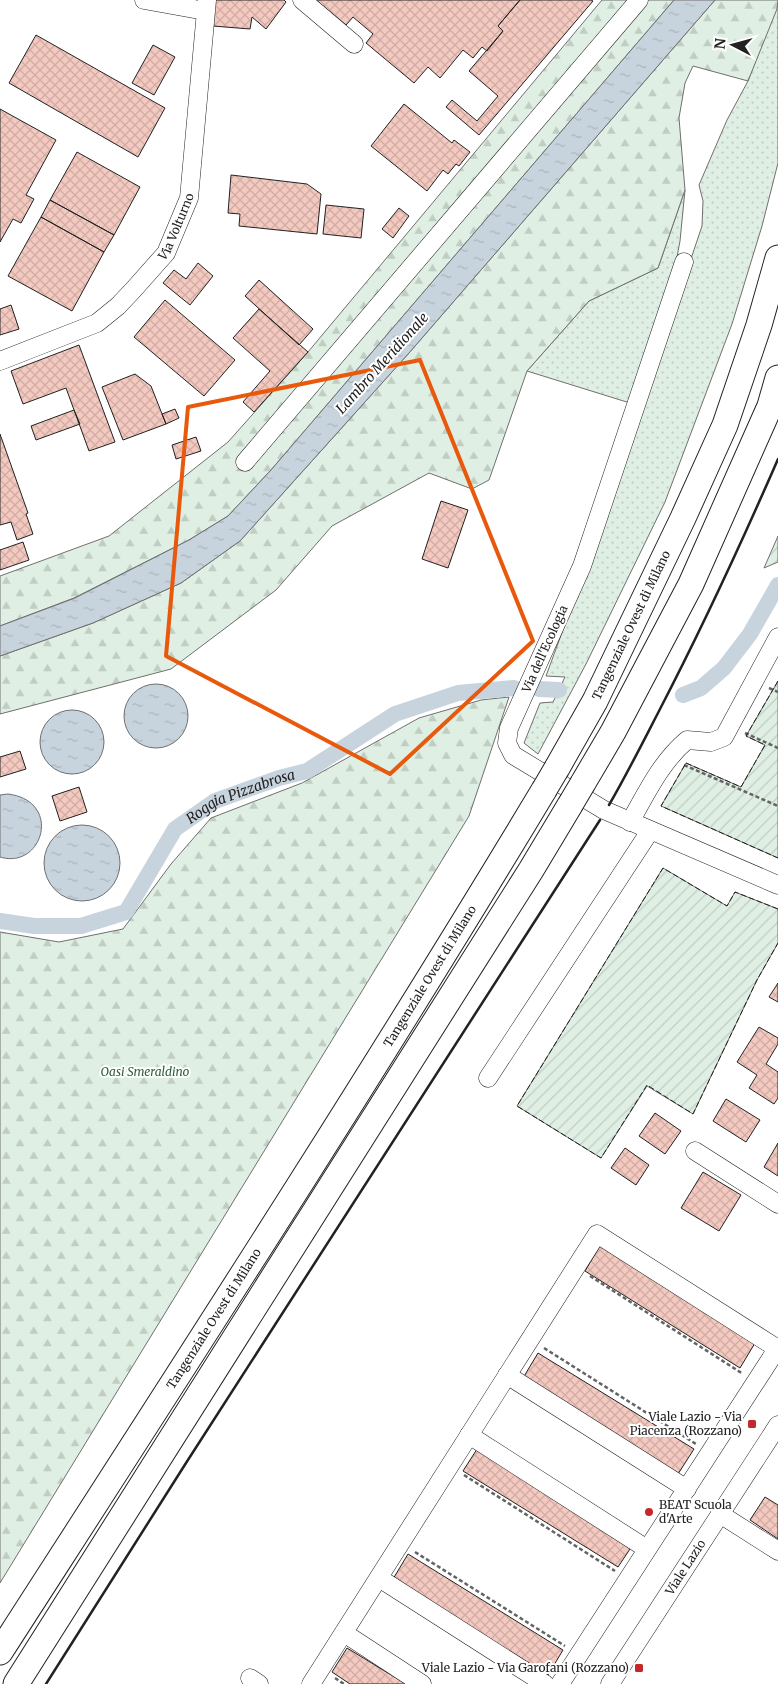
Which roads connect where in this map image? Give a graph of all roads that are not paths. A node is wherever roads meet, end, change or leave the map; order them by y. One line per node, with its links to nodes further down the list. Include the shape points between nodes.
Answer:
1 (144, 0): 4 (street)
2 (302, 0): 5 (street)
3 (639, 0): 10 (street)
4 (206, 6): 8 (street, Via Volturno, via 189,198 166,252 118,306 97,323)
5 (354, 44)
6 (778, 258): 28 (highway, Tangenziale Ovest di Milano, bridge, via 725,425 595,701 463,926 301,1185)
7 (684, 262): 12 (street, Via dell'Ecologia, via 582,566 509,728 508,743 514,755 604,810)
8 (0, 361)
9 (778, 378): 30 (highway, bridge, via 770,406 691,584 613,732 531,870)
10 (244, 462)
11 (778, 637): 12 (street, via 724,737 711,742 687,740 675,750)
12 (630, 822): 13 (street, Via dell'Ecologia)
13 (650, 831): 14 (street, Via dell'Ecologia); 15 (street)
14 (778, 886)
15 (488, 1078)
16 (695, 1151): 17 (street)
17 (778, 1204)
18 (777, 1349): 19 (street, via 597,1234); 22 (street)
19 (507, 1375): 21 (street); 22 (street)
20 (778, 1425): 23 (street, Viale Lazio)
21 (469, 1435): 24 (street); 26 (street)
22 (687, 1488): 24 (street)
23 (720, 1514): 25 (street); 29 (street, Viale Lazio)
24 (647, 1549): 34 (street)
25 (778, 1551)
26 (379, 1578): 27 (street); 33 (street)
27 (344, 1633): 31 (street); 32 (street)
28 (0, 1652)
29 (617, 1681)
30 (16, 1684)
31 (312, 1684)
32 (422, 1684)
33 (545, 1684)
34 (560, 1684)

